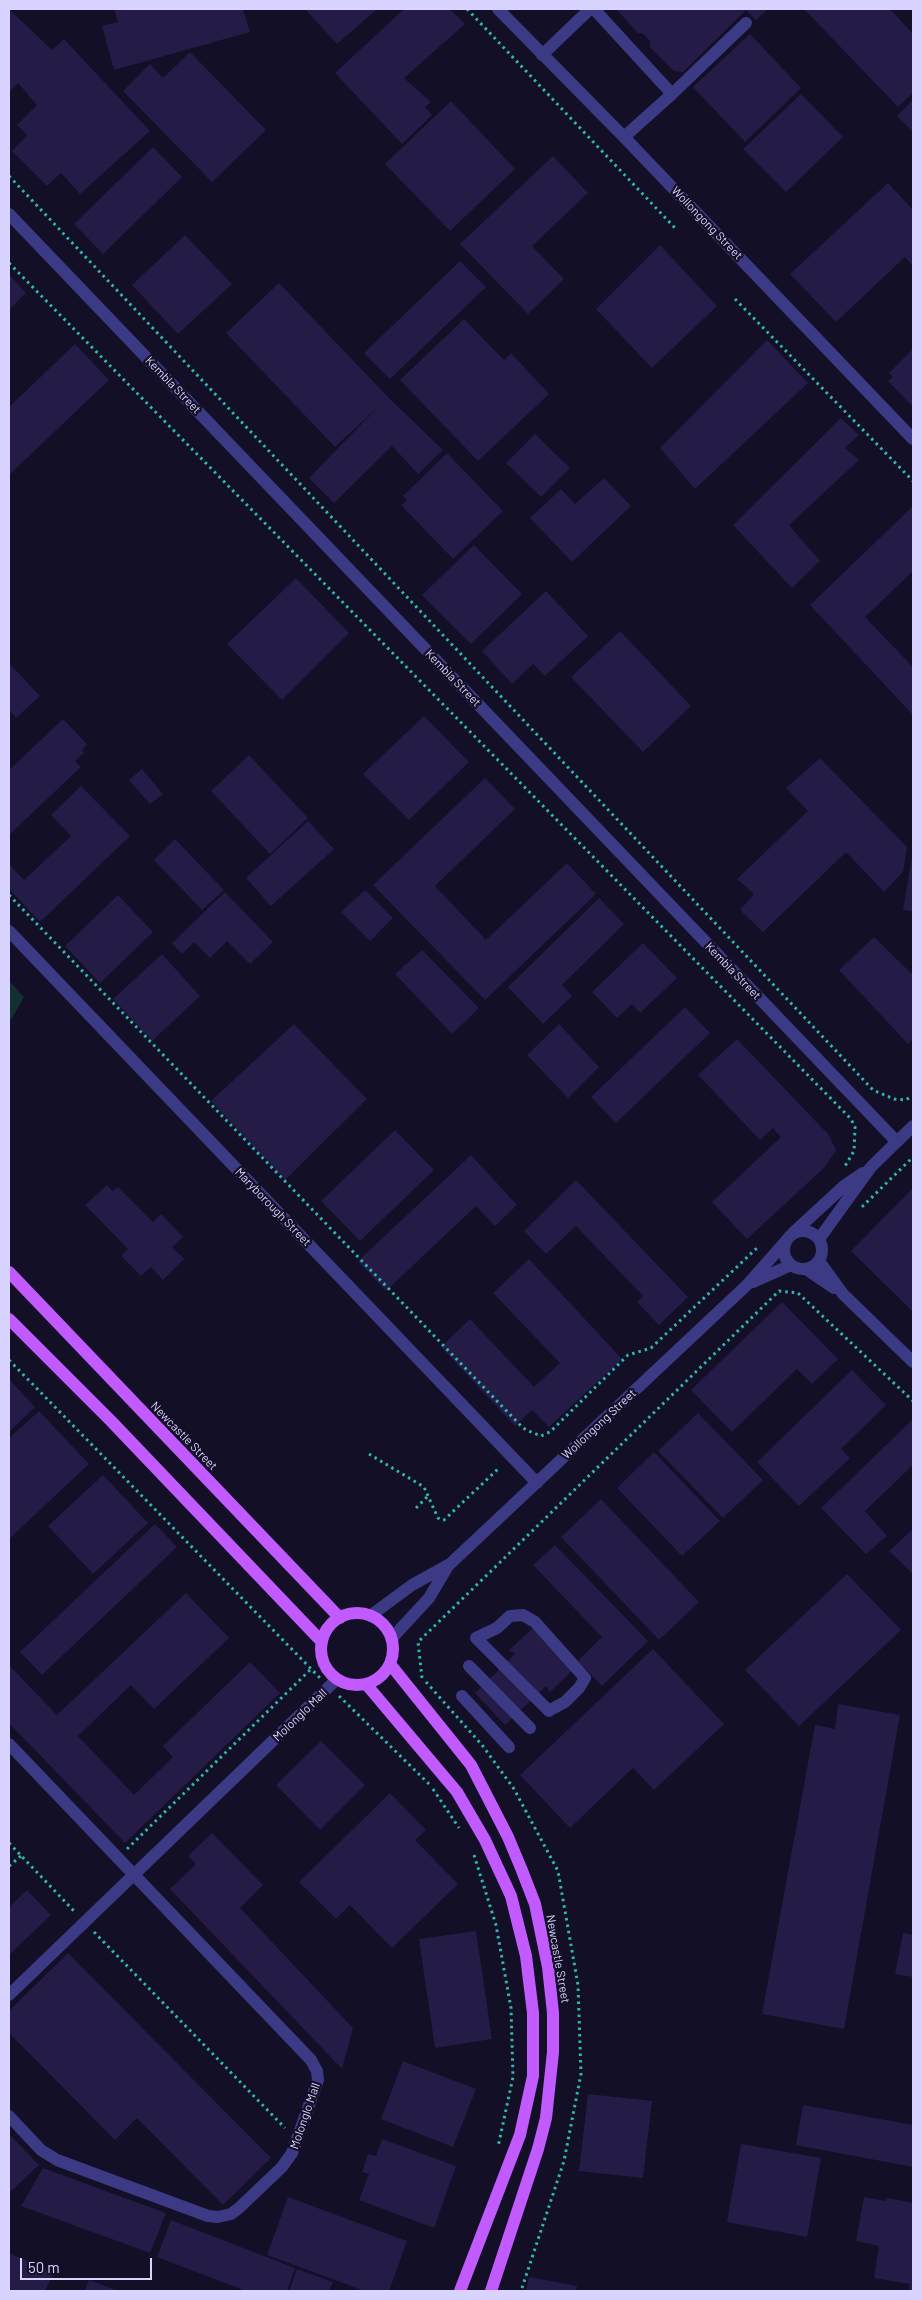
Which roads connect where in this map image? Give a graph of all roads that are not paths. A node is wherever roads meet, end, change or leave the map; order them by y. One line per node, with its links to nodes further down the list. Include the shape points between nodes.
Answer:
1 (498, 9): 5 (street, Wollongong Street)
2 (590, 9): 5 (street)
3 (594, 9): 6 (street)
4 (746, 23): 6 (street)
5 (542, 55): 7 (street, Wollongong Street)
6 (672, 94): 7 (street)
7 (624, 137): 9 (street, Wollongong Street)
8 (9, 214): 12 (street, Kembla Street)
9 (913, 439)
10 (9, 931): 24 (street, Maryborough Street)
11 (913, 1126): 12 (street, Wollongong Street)
12 (897, 1142): 13 (street, Wollongong Street)
13 (871, 1168): 14 (street, Wollongong Street, via 844,1186); 15 (street, Wollongong Street)
14 (788, 1238): 15 (street, via 807,1231); 17 (street, via 784,1249); 20 (street, Wollongong Street)
15 (819, 1238): 16 (street, via 822,1251)
16 (819, 1261): 18 (street); 21 (street)
17 (791, 1265): 18 (street); 20 (street, Wollongong Street)
18 (806, 1269): 21 (street)
19 (9, 1272): 27 (main road, Newcastle Street)
20 (748, 1284): 24 (street, Wollongong Street)
21 (843, 1294): 23 (street)
22 (9, 1319): 29 (main road)
23 (913, 1362)
24 (537, 1483): 25 (street, Wollongong Street)
25 (450, 1564): 26 (street, Wollongong Street, via 412,1585); 28 (street, Wollongong Street, via 429,1598)
26 (370, 1616): 27 (main road, via 350,1614); 28 (main road, via 383,1625)
27 (340, 1618): 29 (main road, via 328,1628)
28 (392, 1638): 30 (main road, via 394,1651)
29 (322, 1642): 32 (main road, via 322,1656)
30 (390, 1664): 33 (main road, via 376,1680); 43 (main road, Newcastle Street, via 471,1765 521,1868 534,1904 548,1967 553,2052 546,2118)
31 (470, 1666): 36 (street)
32 (333, 1683): 33 (main road); 39 (street, Molonglo Mall)
33 (366, 1684): 42 (main road, via 457,1792 485,1840 511,1896 526,1956 533,2014 533,2076 520,2135)
34 (462, 1696): 38 (street)
35 (550, 1710): 35 (street, via 565,1702 585,1678 535,1622 522,1615 510,1616 497,1628 476,1638)
36 (530, 1728)
37 (9, 1744): 39 (street, Molonglo Mall)
38 (509, 1747)
39 (133, 1876): 40 (street, Molonglo Mall); 41 (street, Molonglo Mall, via 311,2060 318,2080 292,2153 231,2214 208,2216 58,2160 41,2150)
40 (9, 1994)
41 (9, 2116)
42 (460, 2291)
43 (491, 2291)

